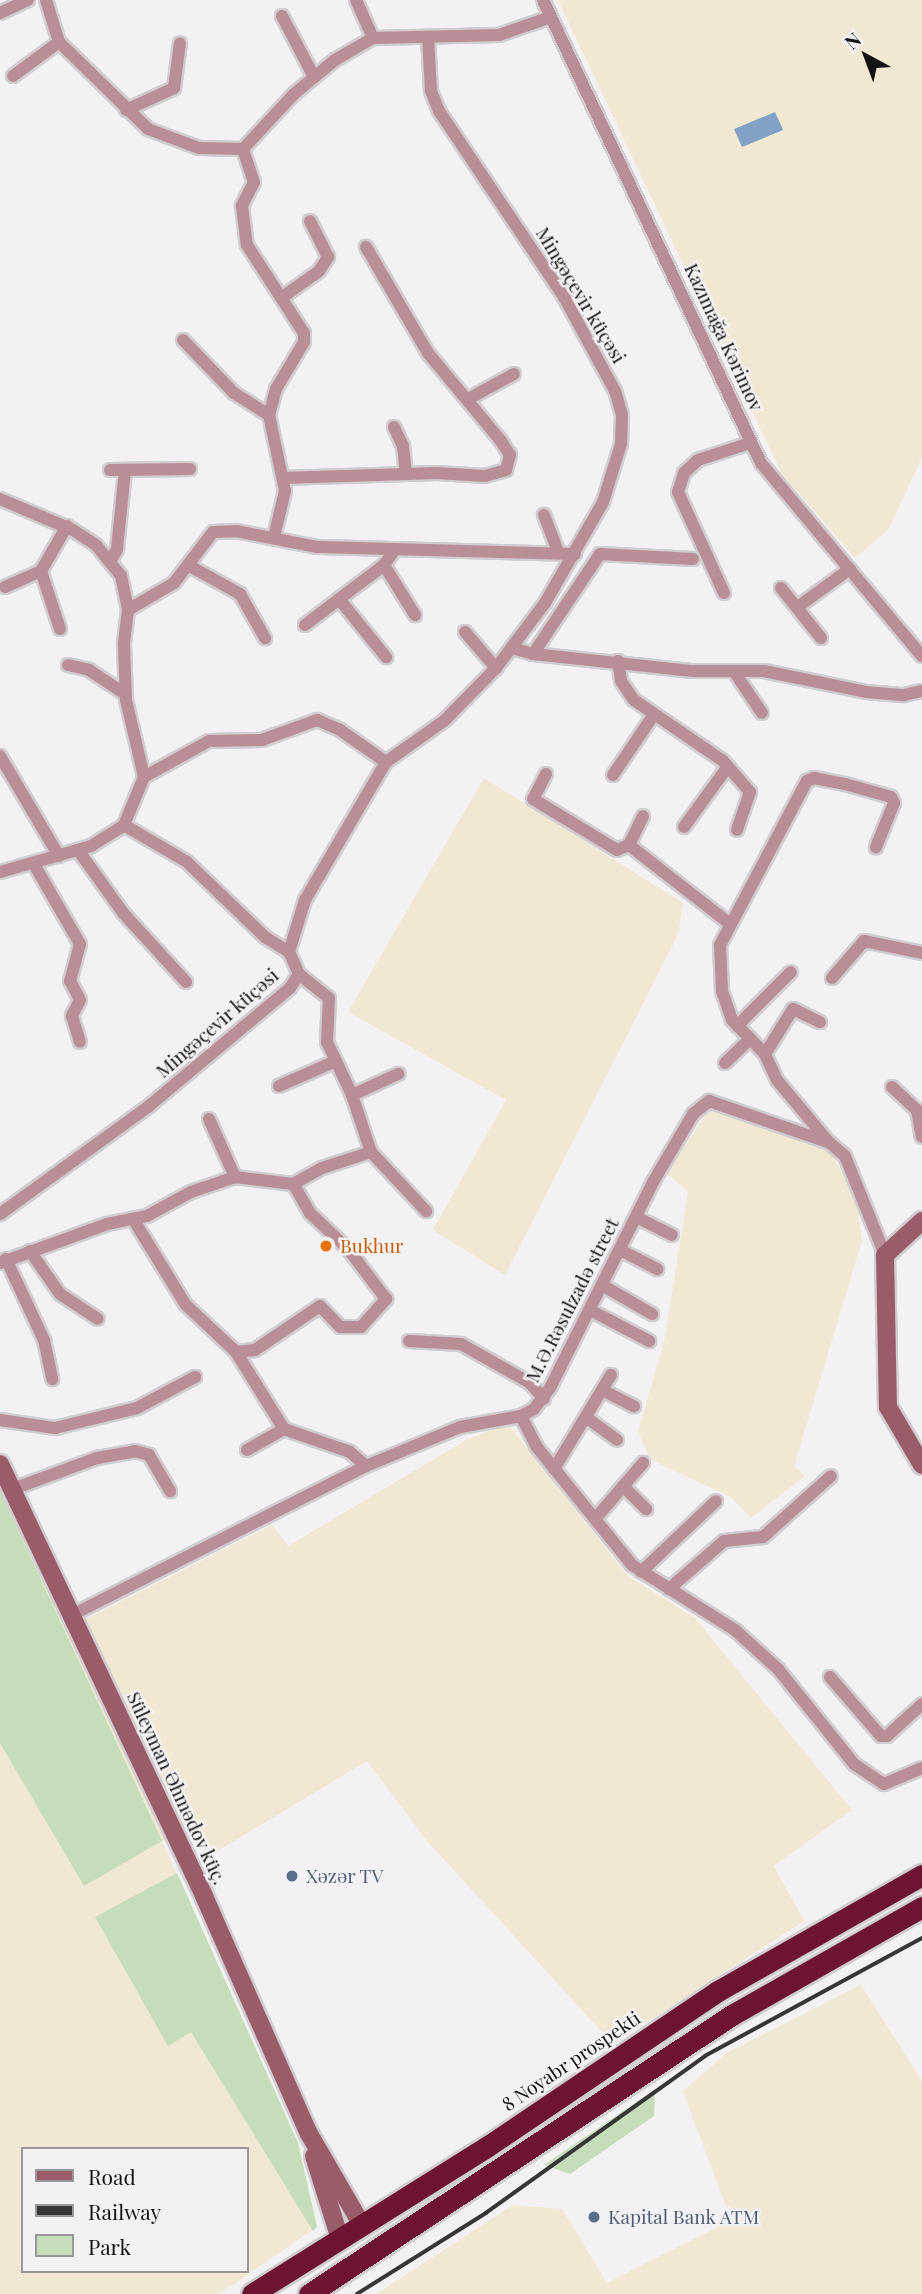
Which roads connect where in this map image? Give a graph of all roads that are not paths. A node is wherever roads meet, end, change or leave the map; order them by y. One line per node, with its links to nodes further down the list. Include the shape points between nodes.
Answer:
1 (28, 0): 5 (street)
2 (46, 0): 10 (street, via 51,29)
3 (356, 0): 8 (street)
4 (543, 0): 7 (street, Kazımağa Kərimov)
5 (0, 13)
6 (282, 16): 13 (street)
7 (551, 17): 9 (street, via 499,35); 24 (street, Kazımağa Kərimov)
8 (373, 38): 9 (street); 13 (street)
9 (428, 38): 36 (street, Mingəçevir küçəsi, via 430,91 439,111 575,315 618,403 621,444 615,467 603,502)
10 (59, 42): 12 (street); 14 (street)
11 (180, 43): 14 (street, via 174,88)
12 (13, 76)
13 (314, 77): 15 (street)
14 (126, 110): 15 (street, via 166,139 199,148)
15 (243, 149): 18 (street, via 254,182 242,206 247,245)
16 (310, 221): 18 (street, via 328,257 319,271)
17 (366, 247): 21 (street, via 428,353)
18 (284, 296): 22 (street, via 304,333 304,342 276,389)
19 (183, 340): 22 (street, via 234,393)
20 (514, 374): 21 (street)
21 (470, 398): 28 (street, via 510,456 506,470 485,477)
22 (268, 415): 29 (street)
23 (394, 427): 28 (street, via 404,446)
24 (750, 443): 41 (street, Kazımağa Kərimov, via 774,480); 45 (street, via 698,460 684,473 678,492)
25 (190, 468): 27 (street)
26 (110, 470): 27 (street)
27 (125, 470): 38 (street, via 117,549)
28 (406, 474): 29 (street)
29 (283, 478): 33 (street, via 285,491)
30 (0, 499): 32 (street)
31 (544, 515): 35 (street)
32 (67, 526): 38 (street); 42 (street)
33 (274, 537): 34 (street, via 317,547); 39 (street, via 236,531 213,533)
34 (395, 549): 35 (street); 40 (street)
35 (558, 551): 36 (street)
36 (575, 554): 55 (street, Mingəçevir küçəsi)
37 (693, 559): 56 (street, via 600,554)
38 (111, 560): 48 (street, via 127,591)
39 (188, 565): 48 (street, via 174,583); 53 (street, via 240,594)
40 (384, 565): 46 (street); 49 (street)
41 (850, 569): 47 (street); 57 (street, Kazımağa Kərimov)
42 (41, 571): 43 (street); 51 (street)
43 (5, 587)
44 (781, 588): 47 (street)
45 (724, 593)
46 (339, 599): 50 (street); 58 (street)
47 (799, 606): 54 (street)
48 (128, 610): 64 (street)
49 (415, 615)
50 (305, 625)
51 (60, 629)
52 (465, 632): 61 (street)
53 (265, 638)
54 (821, 638)
55 (512, 648): 56 (street); 61 (street, Mingəçevir küçəsi)
56 (533, 654): 59 (street)
57 (922, 656)
58 (386, 657)
59 (618, 661): 62 (street); 66 (street, via 626,691)
60 (68, 665): 64 (street, via 89,670)
61 (496, 668): 68 (street, Mingəçevir küçəsi, via 445,720)
62 (735, 673): 63 (street, via 764,671 866,692 904,695); 65 (street)
63 (922, 691)
64 (125, 694): 72 (street)
65 (762, 713)
66 (653, 716): 69 (street, via 723,761); 71 (street)
67 (0, 757): 80 (street)
68 (386, 762): 72 (street, via 317,720 262,740 209,741); 84 (street, Mingəçevir küçəsi, via 318,872)
69 (726, 769): 75 (street); 76 (street, via 750,792)
70 (545, 775): 77 (street, via 533,799 617,850)
71 (613, 775)
72 (144, 777): 74 (street)
73 (643, 816): 77 (street)
74 (124, 825): 79 (street); 84 (street, via 187,862 265,937)
75 (684, 827)
76 (737, 830)
77 (629, 845): 83 (street)
78 (876, 847): 83 (street, via 894,803 891,797 814,778 807,781)
79 (78, 850): 80 (street); 89 (street, via 124,914)
80 (59, 856): 81 (street)
81 (35, 866): 82 (street); 93 (street, via 80,944 70,981 80,1000 72,1016)
82 (0, 872)
83 (729, 923): 91 (street, via 720,945 722,991)
84 (289, 952): 87 (street, Mingəçevir küçəsi)
85 (922, 953): 88 (street, via 864,941)
86 (791, 972): 91 (street)
87 (299, 974): 95 (street, via 329,998 327,1042); 108 (street, Mingəçevir küçəsi, via 240,1033)
88 (832, 978)
89 (186, 982)
90 (820, 1022): 94 (street, via 793,1009)
91 (737, 1026): 92 (street)
92 (750, 1039): 94 (street); 96 (street)
93 (80, 1042)
94 (765, 1054): 103 (street, via 777,1080)
95 (336, 1061): 98 (street); 100 (street)
96 (725, 1063)
97 (398, 1074): 100 (street)
98 (279, 1086)
99 (892, 1087): 102 (street, via 917,1110)
100 (352, 1095): 104 (street)
101 (209, 1119): 105 (street)
102 (922, 1137)
103 (830, 1143): 109 (street, M.Ə.Rəsulzadə street, via 709,1101 693,1114); 115 (street, via 856,1175)
104 (371, 1152): 106 (street, via 322,1168); 107 (street)
105 (235, 1177): 106 (street); 110 (street)
106 (293, 1184): 124 (street, via 310,1213 349,1250 386,1299 361,1327 340,1327 320,1306 255,1350)
107 (426, 1211)
108 (0, 1214)
109 (636, 1217): 112 (street); 113 (street, M.Ə.Rəsulzadə street)
110 (133, 1219): 114 (street); 124 (street, via 186,1305)
111 (922, 1221): 115 (street)
112 (671, 1235)
113 (620, 1250): 117 (street); 118 (street, M.Ə.Rəsulzadə street)
114 (30, 1251): 116 (street); 121 (street, via 60,1294)
115 (885, 1255): 139 (street, via 888,1408)
116 (3, 1261): 127 (street, via 44,1340)
117 (657, 1269)
118 (602, 1285): 119 (street, M.Ə.Rəsulzadə street); 120 (street)
119 (590, 1310): 123 (street); 129 (street, M.Ə.Rəsulzadə street)
120 (652, 1314)
121 (98, 1319)
122 (409, 1341): 129 (street, via 461,1344 530,1383)
123 (649, 1341)
124 (236, 1352): 134 (street)
125 (611, 1375): 128 (street)
126 (195, 1377): 133 (street, via 136,1408 55,1429)
127 (52, 1379)
128 (602, 1391): 130 (street); 132 (street)
129 (544, 1399): 131 (street, M.Ə.Rəsulzadə street)
130 (634, 1406)
131 (521, 1416): 140 (street, M.Ə.Rəsulzadə street, via 460,1427); 141 (street, via 523,1429)
132 (587, 1418): 135 (street); 141 (street)
133 (0, 1420)
134 (284, 1429): 136 (street); 140 (street, via 350,1452)
135 (617, 1440)
136 (247, 1450)
137 (643, 1463): 143 (street)
138 (0, 1464): 144 (street, Süleyman Əhmədov küç.)
139 (922, 1465)
140 (366, 1466): 151 (street, M.Ə.Rəsulzadə street)
141 (554, 1469): 148 (street)
142 (831, 1476): 150 (street, via 763,1537 724,1541)
143 (623, 1486): 147 (street); 148 (street)
144 (13, 1489): 145 (street, via 97,1458 135,1451 149,1455); 151 (street, Süleyman Əhmədov küç.)
145 (170, 1491)
146 (716, 1501): 149 (street)
147 (646, 1509)
148 (594, 1519): 149 (street)
149 (642, 1572): 150 (street)
150 (669, 1589): 154 (street, via 723,1620 778,1669 854,1763 876,1782 884,1784)
151 (74, 1614): 157 (street, Süleyman Əhmədov küç.)
152 (831, 1677): 153 (street, via 881,1736 887,1737)
153 (922, 1704)
154 (922, 1768)
155 (922, 1875): 158 (highway, 8 Noyabr prospekti, via 718,1991)
156 (922, 1907): 160 (highway, via 732,2015)
157 (308, 2132): 158 (street); 159 (street)
158 (362, 2225): 159 (highway, 8 Noyabr prospekti); 160 (highway)
159 (340, 2239): 161 (highway); 162 (highway, 8 Noyabr prospekti)
160 (378, 2251): 161 (highway)
161 (354, 2266): 163 (highway)
162 (252, 2294)
163 (309, 2294)

